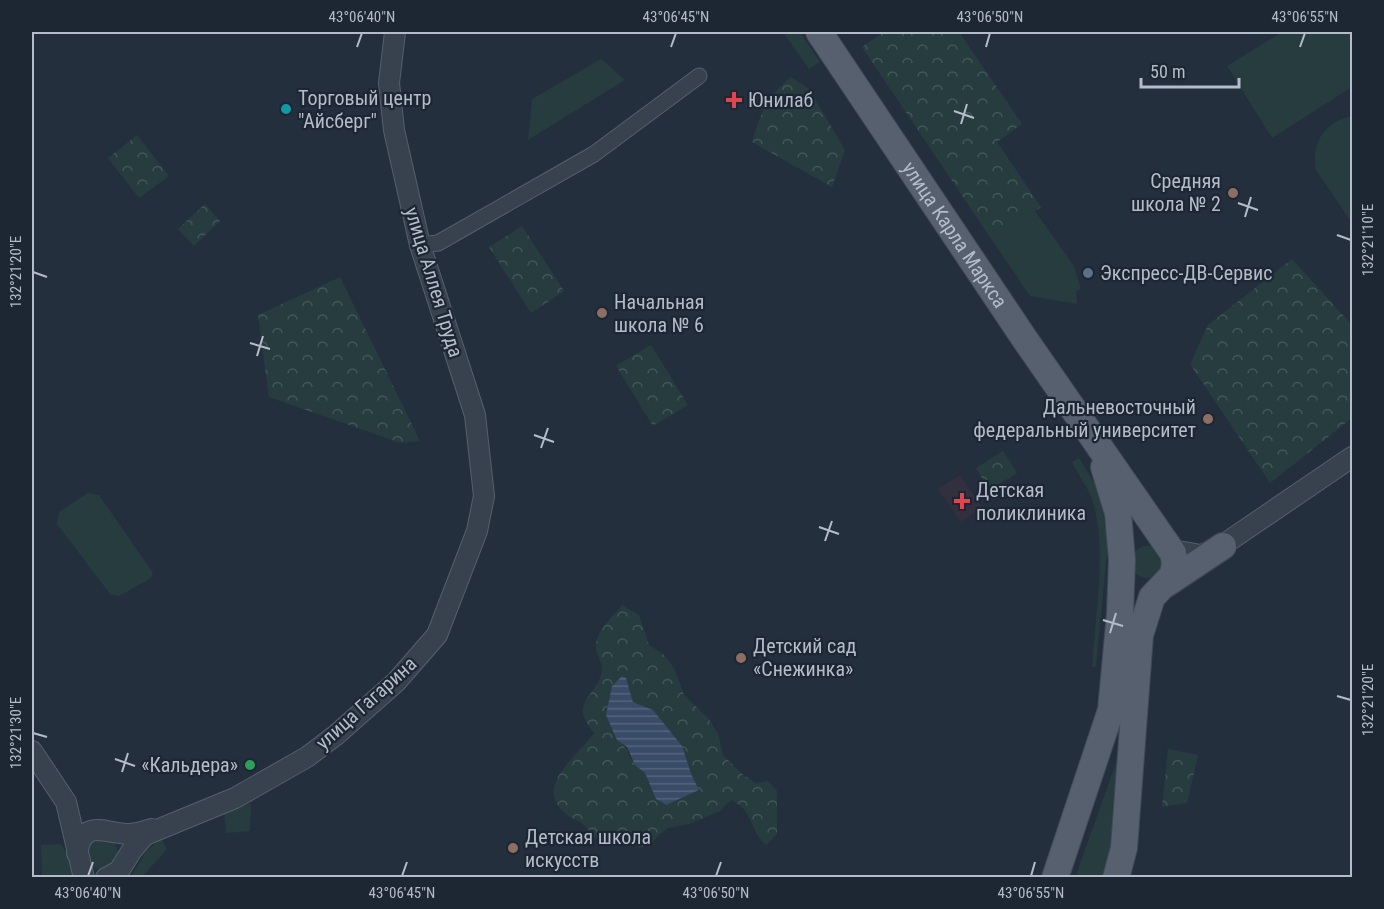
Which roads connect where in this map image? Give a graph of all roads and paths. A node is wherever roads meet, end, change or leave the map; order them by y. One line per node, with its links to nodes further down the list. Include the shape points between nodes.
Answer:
1 (395, 32): 4 (street, улица Аллея Труда, via 389,83 394,130)
2 (819, 32): 5 (main road, улица Карла Маркса)
3 (699, 76): 4 (street, via 594,154 438,243)
4 (420, 245): 7 (street, улица Аллея Труда, via 475,415 484,496)
5 (1093, 439): 9 (main road); 10 (main road, via 1115,502)
6 (1353, 457): 8 (street)
7 (477, 531): 14 (street, улица Гагарина, via 436,635 396,682 307,757 235,798)
8 (1223, 546): 9 (street, via 1201,555); 11 (main road)
9 (1170, 548): 10 (main road, via 1156,538 1141,538 1126,548); 11 (main road, via 1175,568)
10 (1122, 563): 11 (main road, via 1125,577 1134,587 1145,590); 19 (main road, via 1111,710)
11 (1163, 586): 20 (main road, via 1152,597 1140,635 1124,848)
12 (32, 751): 13 (street)
13 (66, 802): 15 (street); 16 (street)
14 (157, 828): 15 (street, via 131,834); 17 (street, via 138,842)
15 (107, 829): 16 (street, via 84,836); 17 (street, via 125,844)
16 (80, 865): 18 (street)
17 (116, 872)
18 (98, 878)
19 (1056, 878)
20 (1116, 878)

